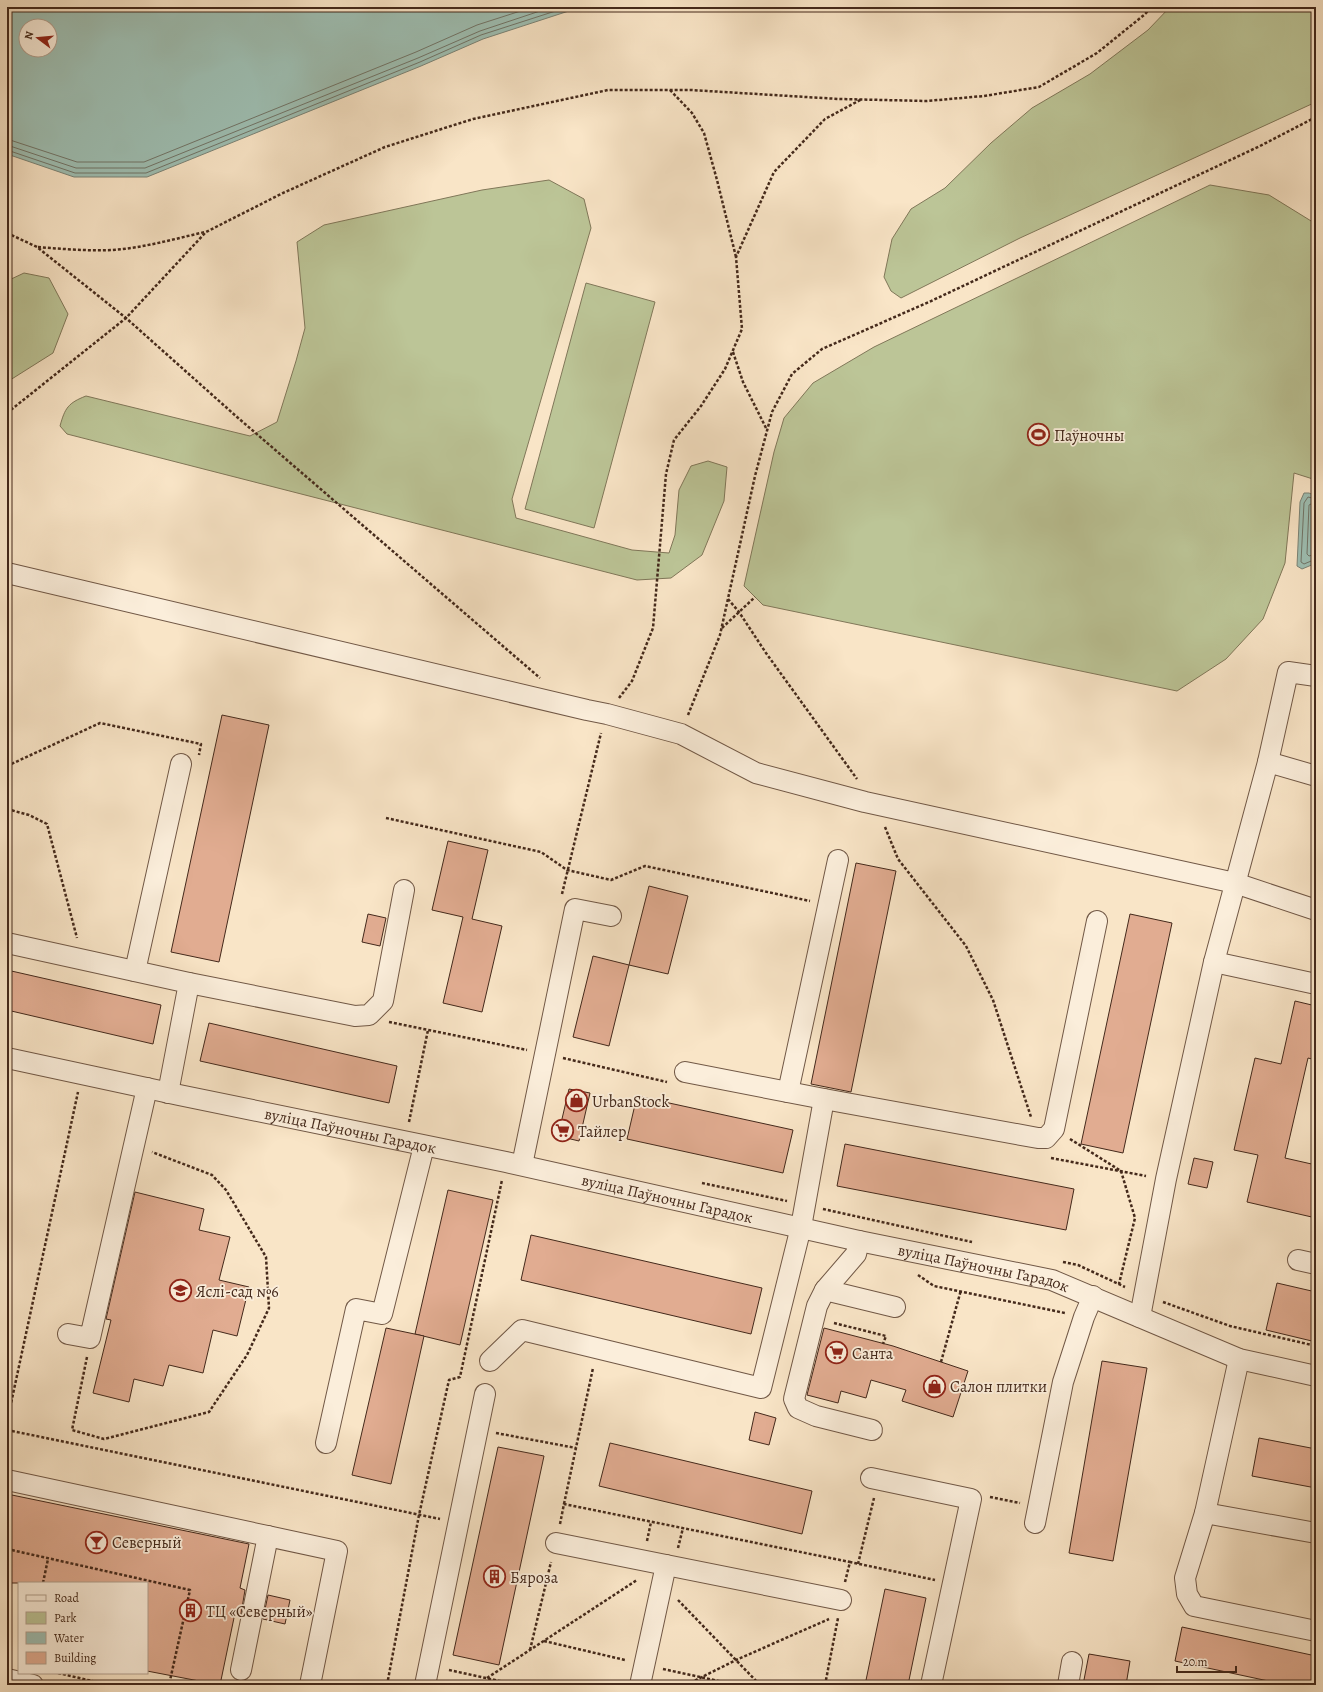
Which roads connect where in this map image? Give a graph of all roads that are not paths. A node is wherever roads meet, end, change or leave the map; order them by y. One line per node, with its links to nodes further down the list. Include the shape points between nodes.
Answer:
1 (7, 574): 7 (street, via 607,714 680,734 756,773 875,804)
2 (1316, 676): 4 (street, via 1288,672)
3 (190, 762): 14 (street)
4 (1268, 762): 5 (street); 7 (street)
5 (1316, 776)
6 (838, 860): 20 (street)
7 (1235, 883): 9 (street); 13 (street)
8 (404, 890): 15 (street, via 383,1001 369,1015 355,1016)
9 (1316, 910)
10 (611, 916): 24 (street, via 575,909)
11 (1097, 921): 22 (street, via 1046,1134)
12 (7, 943): 14 (street)
13 (1214, 962): 16 (street); 30 (street, via 1166,1179)
14 (135, 971): 15 (street)
15 (189, 983): 21 (street)
16 (1316, 984)
17 (7, 1058): 19 (street, вуліца Паўночны Гарадок)
18 (685, 1072): 20 (street)
19 (147, 1088): 21 (street, вуліца Паўночны Гарадок); 31 (street, via 90,1338)
20 (788, 1092): 22 (street)
21 (168, 1093): 23 (street, вуліца Паўночны Гарадок)
22 (824, 1099): 25 (street)
23 (424, 1146): 24 (street, вуліца Паўночны Гарадок); 37 (street, via 382,1314 356,1309)
24 (522, 1165): 25 (street, вуліца Паўночны Гарадок)
25 (801, 1227): 26 (street, вуліца Паўночны Гарадок); 33 (street, via 761,1388 522,1330)
26 (859, 1241): 27 (street, via 856,1254); 28 (street, вуліца Паўночны Гарадок, via 1052,1280)
27 (825, 1290): 29 (street); 36 (street, via 817,1306 794,1398 798,1408 816,1416)
28 (1093, 1296): 30 (street, вуліца Паўночны Гарадок); 41 (street, via 1063,1382)
29 (895, 1307)
30 (1140, 1317): 32 (street, вуліца Паўночны Гарадок)
31 (68, 1334)
32 (1239, 1359): 34 (street, вуліца Паўночны Гарадок); 40 (street)
33 (490, 1361)
34 (1316, 1376)
35 (485, 1394): 53 (street)
36 (872, 1430)
37 (326, 1443)
38 (874, 1478): 55 (street, via 971,1499)
39 (7, 1480): 43 (street)
40 (1205, 1513): 42 (street); 47 (street, via 1184,1578 1187,1594 1194,1606)
41 (1037, 1514)
42 (1316, 1533)
43 (268, 1536): 49 (street); 52 (street, via 337,1551)
44 (556, 1543): 45 (street)
45 (670, 1566): 46 (street); 54 (street)
46 (841, 1600)
47 (1316, 1631)
48 (1072, 1662): 56 (street)
49 (241, 1670)
50 (7, 1679): 51 (street)
51 (33, 1685)
52 (310, 1685)
53 (425, 1685)
54 (640, 1685)
55 (931, 1685)
56 (1068, 1685)

